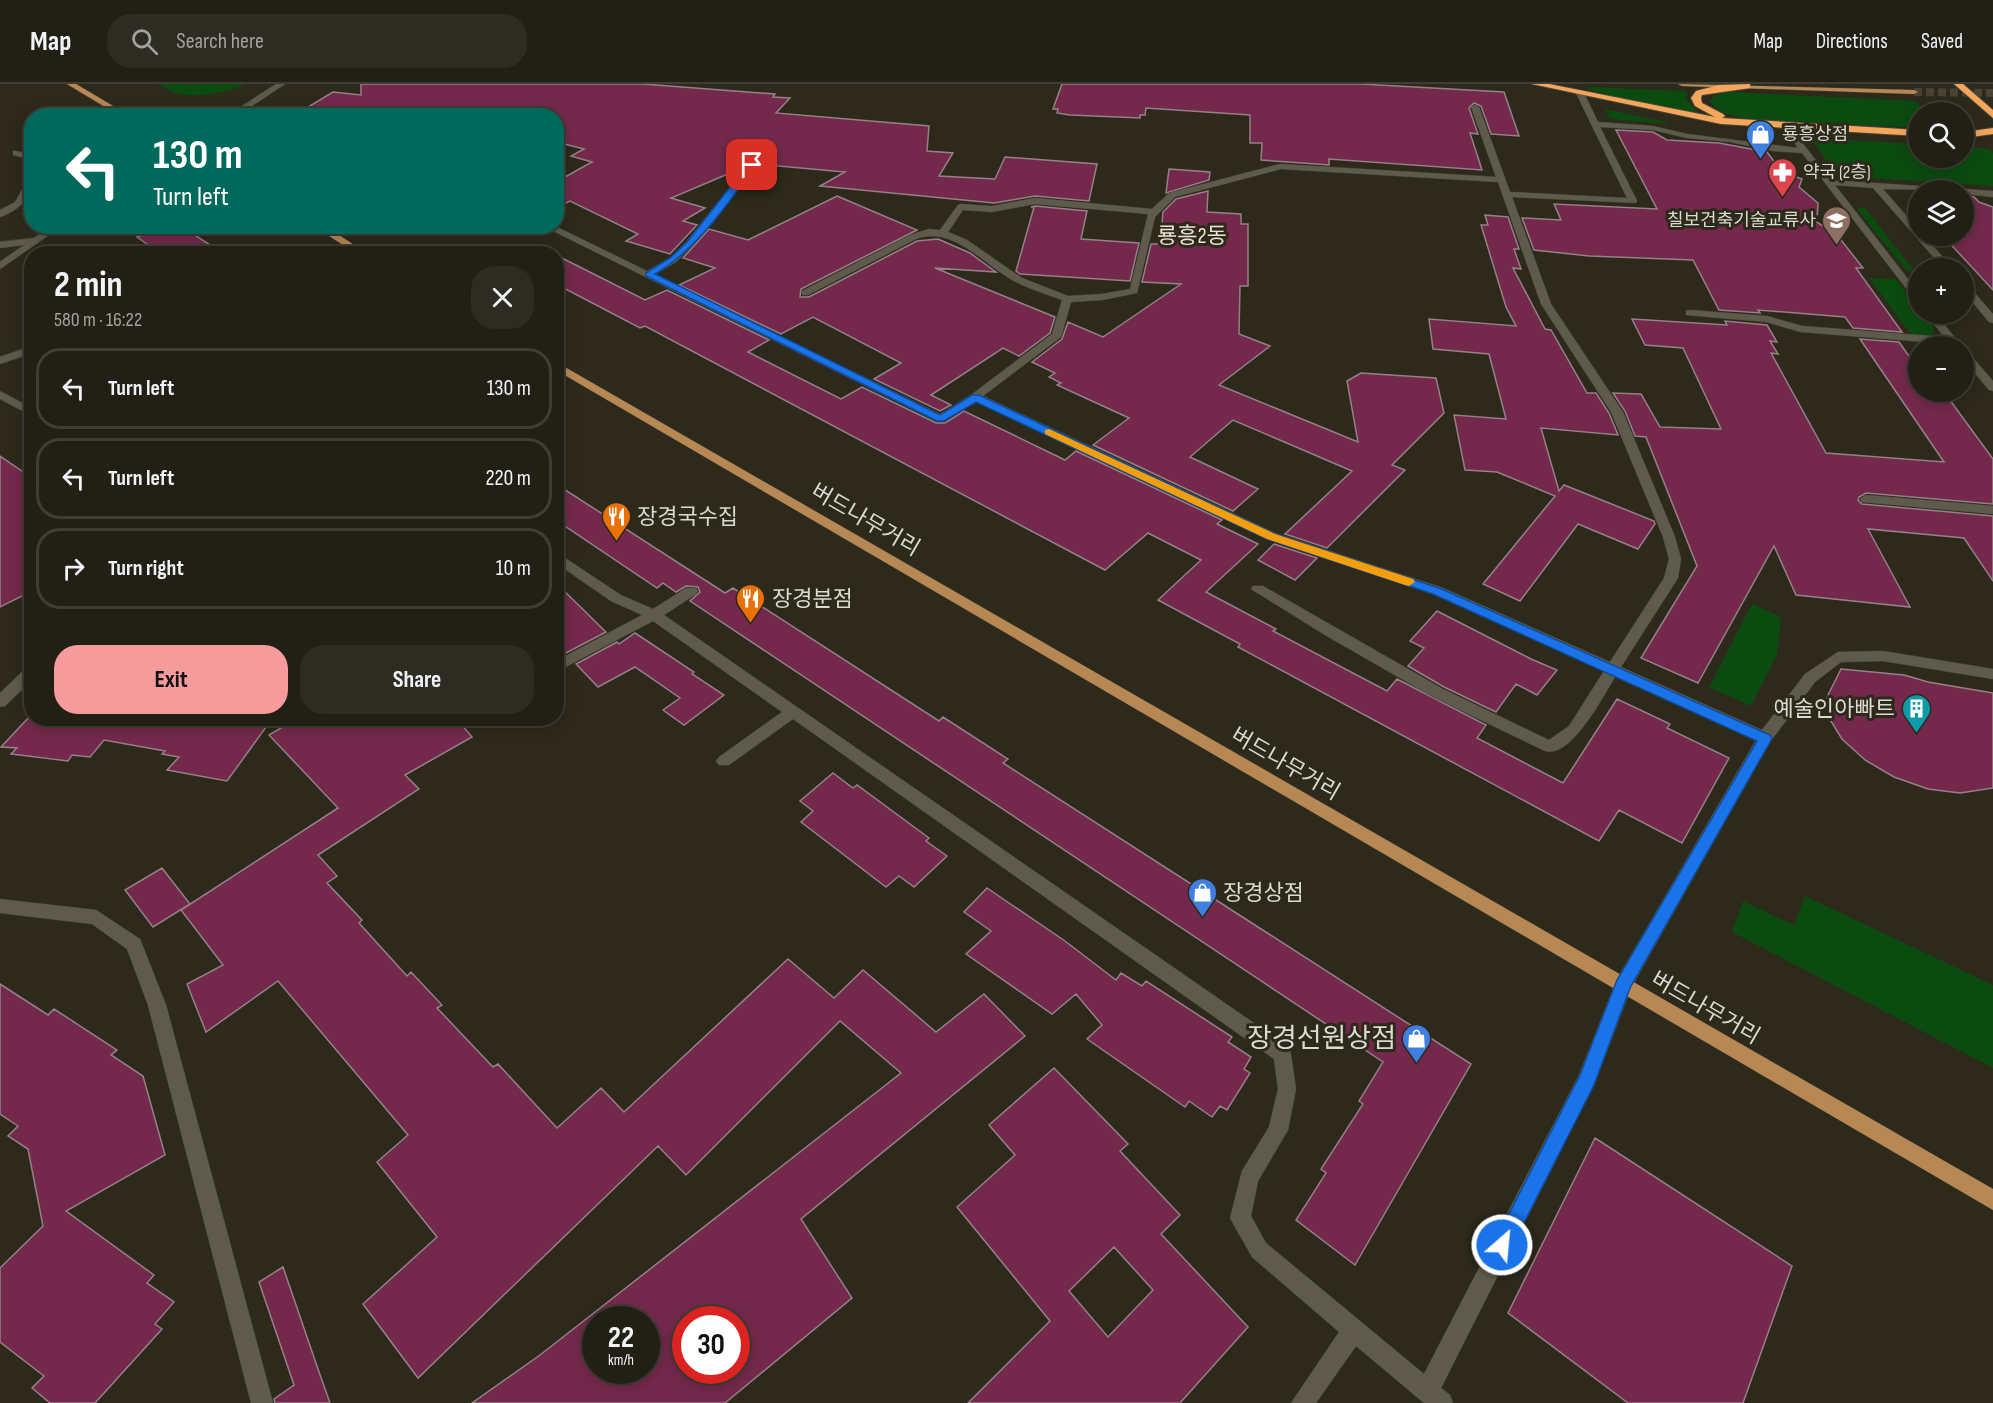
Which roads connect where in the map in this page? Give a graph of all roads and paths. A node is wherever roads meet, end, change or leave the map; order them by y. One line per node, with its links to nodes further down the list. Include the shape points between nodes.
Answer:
1 (71, 84): 11 (main road)
2 (281, 84): 12 (street)
3 (1536, 84): 9 (highway)
4 (1682, 84): 7 (main road)
5 (1733, 84): 7 (highway)
6 (1958, 84): 13 (highway)
7 (1747, 86): 8 (main road); 15 (highway, via 1707,90 1696,98 1698,104 1719,116)
8 (1914, 92)
9 (1580, 93): 14 (street); 15 (highway, via 1695,117)
10 (1475, 107): 26 (street)
11 (112, 108)
12 (244, 108)
13 (1993, 115)
14 (1595, 124): 22 (street, via 1653,128); 30 (street, via 1633,201)
15 (1754, 124): 16 (highway)
16 (1785, 126): 18 (highway); 22 (street)
17 (1993, 131): 19 (highway)
18 (1908, 132)
19 (1974, 135)
20 (1974, 138): 21 (highway)
21 (1993, 142)
22 (1804, 151): 27 (street)
23 (16, 153): 24 (street)
24 (24, 156)
25 (752, 165): 47 (street, via 690,244)
26 (1502, 180): 30 (street); 32 (street, via 1280,166 1172,195)
27 (1828, 182): 28 (street); 48 (street)
28 (1875, 185): 31 (street); 34 (street)
29 (24, 194): 33 (street, via 19,204)
30 (1506, 194): 72 (street, via 1546,304 1617,412 1675,559 1671,578)
31 (1993, 194)
32 (1154, 212): 38 (street, via 1035,201 992,209 961,207); 51 (street, via 1134,291)
33 (0, 214)
34 (1908, 222)
35 (46, 234): 39 (street)
36 (331, 234): 42 (main road)
37 (564, 234): 47 (street)
38 (941, 235): 49 (street, via 930,232 913,237); 51 (street, via 973,248 1014,278)
39 (35, 241): 40 (street); 41 (street)
40 (0, 245)
41 (28, 246)
42 (351, 246)
43 (1929, 246): 45 (street)
44 (24, 249): 46 (street)
45 (1939, 258)
46 (0, 266)
47 (649, 274): 63 (street, via 940,419)
48 (1908, 285)
49 (805, 293)
50 (1974, 298): 53 (street)
51 (1067, 299): 63 (street, via 1056,335)
52 (1690, 313): 56 (street, via 1767,319 1801,330)
53 (1993, 320)
54 (1938, 324): 55 (street)
55 (1948, 336)
56 (1908, 340)
57 (24, 352): 58 (street)
58 (0, 361)
59 (1974, 366): 61 (street)
60 (564, 370): 80 (main road, 버드나무거리)
61 (1993, 388)
62 (0, 394): 64 (street)
63 (975, 398): 72 (street, via 1271,536 1438,591)
64 (24, 408)
65 (1866, 500): 66 (street)
66 (1993, 510)
67 (564, 562): 70 (street, via 616,598)
68 (1258, 589): 72 (street, via 1384,664 1507,729 1550,747 1574,730)
69 (691, 591): 70 (street)
70 (654, 615): 71 (street); 76 (street)
71 (564, 663)
72 (1612, 670): 77 (street)
73 (1993, 674): 77 (street, via 1883,656 1838,657 1810,678)
74 (24, 679): 75 (street)
75 (0, 702)
76 (792, 712): 78 (street); 82 (street, via 1283,1054 1287,1089 1278,1130 1249,1178 1240,1218 1259,1251)
77 (1765, 738): 80 (street)
78 (724, 761)
79 (0, 906): 84 (street, via 96,917 134,944 157,1005)
80 (1623, 985): 81 (main road, 버드나무거리); 83 (street, via 1587,1079)
81 (1993, 1200)
82 (1354, 1330): 83 (street); 85 (street)
83 (1435, 1397)
84 (262, 1403)
85 (1302, 1403)

